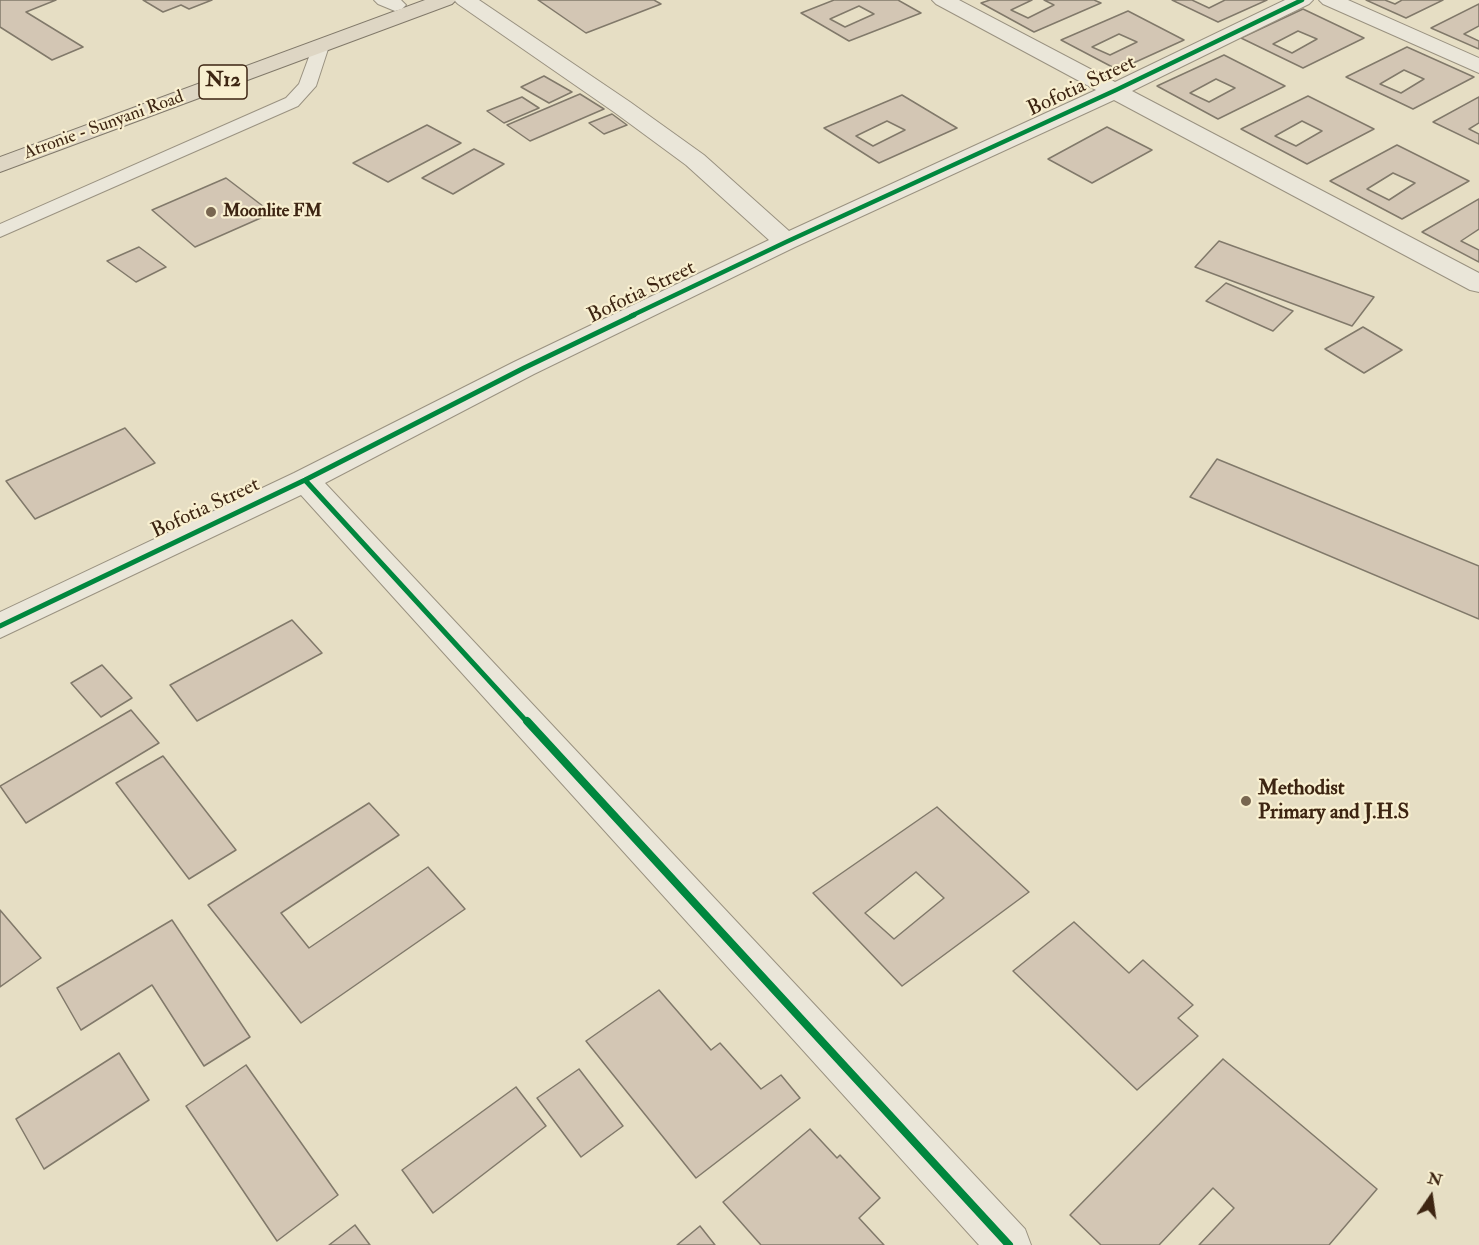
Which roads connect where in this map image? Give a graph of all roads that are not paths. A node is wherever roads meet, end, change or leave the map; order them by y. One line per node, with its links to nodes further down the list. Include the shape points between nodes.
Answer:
1 (445, 0): 7 (highway, Atronie - Sunyani Road / N12)
2 (465, 0): 13 (street, via 694,160)
3 (943, 0): 9 (street)
4 (1302, 0): 9 (street, Bofotia Street)
5 (1330, 0): 8 (street)
6 (397, 2): 10 (highway, N12)
7 (321, 46): 11 (highway, Atronie - Sunyani Road / N12); 12 (lane, via 307,86 292,102)
8 (1479, 66)
9 (1116, 90): 13 (street, Bofotia Street); 14 (street)
10 (0, 146)
11 (0, 165)
12 (0, 231)
13 (786, 242): 15 (street, Bofotia Street, via 524,368)
14 (1479, 284)
15 (305, 480): 16 (street, Bofotia Street); 17 (street)
16 (0, 626)
17 (1009, 1245)

